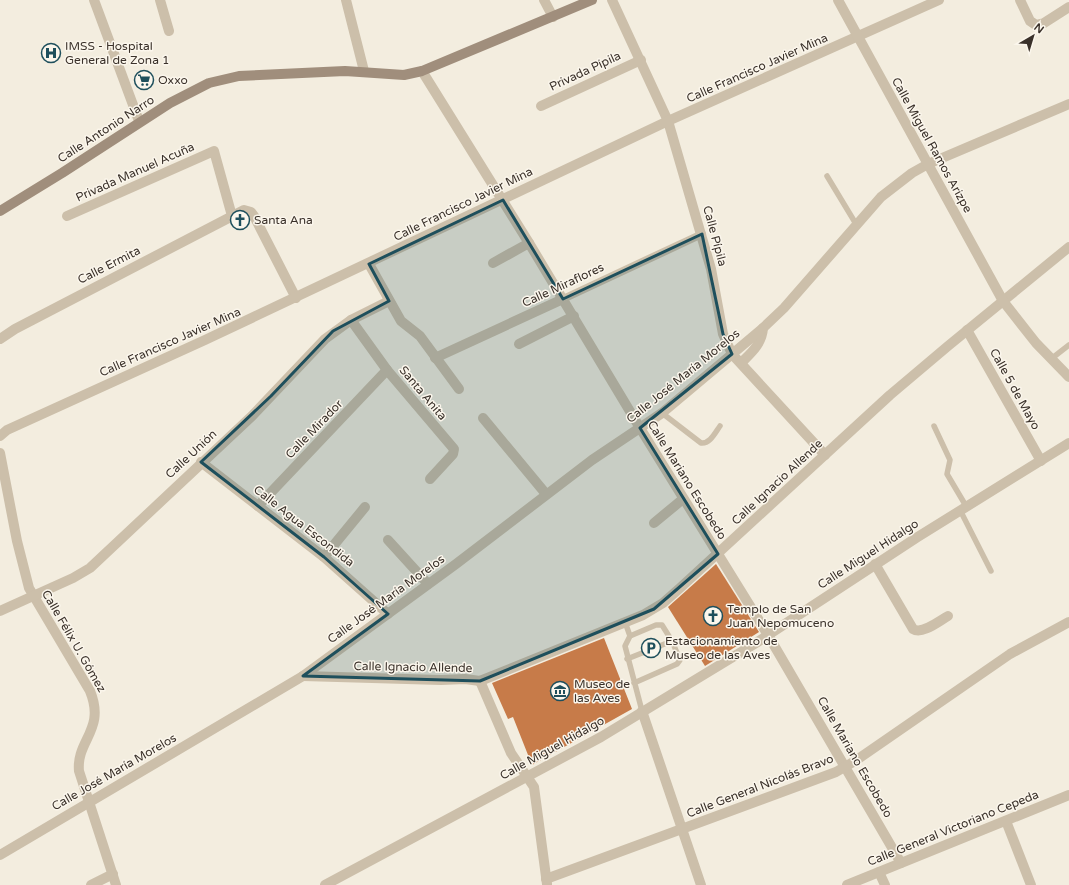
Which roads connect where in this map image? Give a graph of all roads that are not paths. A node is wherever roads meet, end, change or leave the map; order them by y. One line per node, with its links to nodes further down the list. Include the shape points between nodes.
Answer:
1 (94, 0): 19 (street)
2 (160, 0): 12 (street)
3 (346, 0): 15 (street)
4 (544, 0): 11 (street)
5 (592, 0): 11 (main road, Calle Antonio Narro)
6 (612, 0): 14 (street, Calle Pípila)
7 (838, 0): 13 (street, Calle Miguel Ramos Arizpe)
8 (939, 0): 13 (street, Calle Francisco Javier Mina)
9 (1020, 0): 10 (street, via 1030,21 1036,25 1044,23)
10 (1069, 6)
11 (552, 17): 16 (main road, Calle Antonio Narro)
12 (169, 31)
13 (858, 37): 20 (street, Calle Francisco Javier Mina); 21 (street, Calle Miguel Ramos Arizpe)
14 (641, 60): 18 (street, Privada Pípila); 20 (street, Calle Pípila)
15 (364, 71): 16 (main road, Calle Antonio Narro, via 404,76); 19 (main road, Calle Antonio Narro, via 239,76 190,91)
16 (422, 71): 23 (street, Calle Mariano Escobedo)
17 (1069, 104): 21 (street, Calle José María Morelos)
18 (541, 106)
19 (139, 121): 24 (main road, Calle Antonio Narro)
20 (668, 121): 23 (street, Calle Francisco Javier Mina); 28 (street, Calle Pípila)
21 (928, 164): 27 (street, Calle José María Morelos, via 881,197); 36 (street, Calle Miguel Ramos Arizpe)
22 (827, 176): 27 (lane)
23 (503, 200): 29 (street, Calle Mariano Escobedo); 32 (street, Calle Francisco Javier Mina)
24 (0, 211)
25 (67, 216): 26 (street, Privada Manuel Acuña, via 214,151)
26 (232, 216): 33 (street, Calle Ermita, via 244,210 251,212); 41 (street, Calle Ermita)
27 (856, 224): 39 (street, Calle José María Morelos, via 784,308)
28 (702, 234): 34 (street, Calle Miraflores); 44 (street, Calle Pípila, via 723,334)
29 (529, 243): 31 (street); 34 (street, Calle Mariano Escobedo)
30 (1069, 247): 36 (street, Calle Ignacio Allende)
31 (493, 263)
32 (369, 264): 33 (street, Calle Francisco Javier Mina); 35 (street)
33 (296, 298): 56 (street, Calle Francisco Javier Mina, via 7,430)
34 (563, 299): 37 (street, Calle Mariano Escobedo); 45 (street, Calle Miraflores)
35 (389, 301): 38 (street, Calle Unión); 45 (street, via 401,321 420,336)
36 (1003, 301): 40 (street, Calle Ignacio Allende); 46 (street, Calle Miguel Ramos Arizpe)
37 (574, 316): 42 (street); 55 (street, Calle Mariano Escobedo)
38 (351, 320): 48 (street, Santa Anita); 61 (street, Calle Unión, via 325,339 271,396)
39 (763, 328): 44 (street, Calle José María Morelos); 47 (street, Calle José María Morelos, via 762,337)
40 (967, 330): 59 (street, Calle Ignacio Allende, via 890,395); 60 (street, Calle 5 de Mayo)
41 (0, 339)
42 (519, 344)
43 (1069, 345): 46 (lane)
44 (732, 354): 47 (street, Calle Pípila); 51 (street, Calle José María Morelos)
45 (435, 358): 50 (street)
46 (1051, 359): 49 (street, Calle Miguel Ramos Arizpe)
47 (741, 363): 59 (street, Calle Pípila)
48 (388, 370): 62 (street, Santa Anita, via 454,449); 65 (street, Calle Mirador)
49 (1069, 377)
50 (459, 389)
51 (662, 413): 53 (lane, via 704,444); 55 (street, Calle José María Morelos)
52 (483, 418): 63 (street)
53 (720, 426)
54 (934, 426): 67 (lane, via 950,460 947,474)
55 (640, 428): 63 (street, Calle José María Morelos); 64 (street, Calle Mariano Escobedo)
56 (0, 436)
57 (1069, 443): 60 (street, Calle Miguel Hidalgo)
58 (0, 453): 75 (street, Calle Félix U. Gómez, via 25,578)
59 (825, 455): 70 (street, Calle Ignacio Allende)
60 (1041, 461): 67 (street, Calle Miguel Hidalgo)
61 (201, 462): 65 (street, Calle Agua Escondida); 75 (street, Calle Unión, via 90,568)
62 (430, 479)
63 (546, 494): 74 (street, Calle José María Morelos)
64 (683, 498): 68 (street); 70 (street, Calle Mariano Escobedo)
65 (258, 506): 71 (street, Calle Agua Escondida)
66 (365, 507): 71 (street)
67 (963, 508): 72 (street, Calle Miguel Hidalgo); 73 (lane)
68 (654, 523)
69 (388, 540): 74 (street)
70 (718, 554): 79 (street, Calle Ignacio Allende, via 663,603); 81 (street, Calle Mariano Escobedo)
71 (324, 557): 77 (street, Calle Agua Escondida)
72 (875, 564): 78 (street, via 916,631 921,631); 81 (street, Calle Miguel Hidalgo)
73 (991, 571)
74 (428, 584): 77 (street, Calle José María Morelos)
75 (32, 596): 76 (street, Calle Unión); 92 (street, Calle Félix U. Gómez, via 94,701 94,726 78,764)
76 (0, 611)
77 (388, 614): 85 (street, Calle José María Morelos)
78 (948, 616)
79 (625, 622): 82 (lane); 86 (street, Calle Ignacio Allende)
80 (1069, 622): 89 (street, Calle General Nicolás Bravo, via 1010,654)
81 (768, 635): 88 (street, Calle Miguel Hidalgo); 89 (street, Calle Mariano Escobedo)
82 (630, 636): 83 (lane, via 659,624 664,626); 84 (lane, via 624,646)
83 (672, 640): 84 (lane); 87 (lane, via 680,658 679,662)
84 (627, 660): 87 (lane)
85 (303, 676): 86 (street, Calle Ignacio Allende); 92 (street, Calle José María Morelos)
86 (480, 681): 90 (street, via 511,754)
87 (634, 682): 88 (lane)
88 (642, 711): 90 (street, Calle Miguel Hidalgo); 94 (street)
89 (846, 767): 94 (street, Calle General Nicolás Bravo); 96 (street, Calle Mariano Escobedo)
90 (529, 777): 99 (street, via 536,793); 102 (street, Calle Miguel Hidalgo)
91 (1069, 795): 93 (street, Calle General Victoriano Cepeda)
92 (90, 802): 95 (street, Calle José María Morelos); 98 (street, Calle Félix U. Gómez)
93 (1006, 821): 96 (street, Calle General Victoriano Cepeda); 106 (street)
94 (682, 830): 99 (street, Calle General Nicolás Bravo); 103 (street)
95 (0, 855)
96 (901, 863): 97 (street, Calle General Victoriano Cepeda)
97 (879, 872): 104 (street, Calle General Victoriano Cepeda); 105 (street)
98 (113, 874): 100 (street); 101 (street, Calle Félix U. Gómez)
99 (546, 882)
100 (92, 885)
101 (116, 885)
102 (325, 885)
103 (701, 885)
104 (847, 885)
105 (885, 885)
106 (1031, 885)

